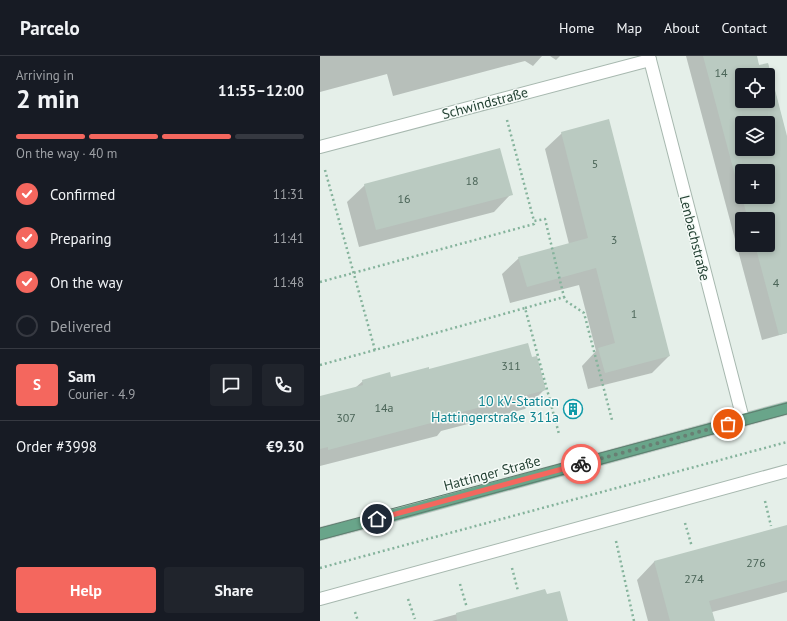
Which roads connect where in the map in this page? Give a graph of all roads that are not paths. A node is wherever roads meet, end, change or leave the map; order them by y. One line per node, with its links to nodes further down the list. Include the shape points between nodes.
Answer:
1 (649, 58): 2 (street, Schwindstraße); 4 (street, Lenbachstraße)
2 (320, 147)
3 (787, 408): 4 (main road, Hattinger Straße)
4 (743, 419): 6 (main road, Hattinger Straße)
5 (787, 471): 7 (street)
6 (320, 534)
7 (320, 599)

